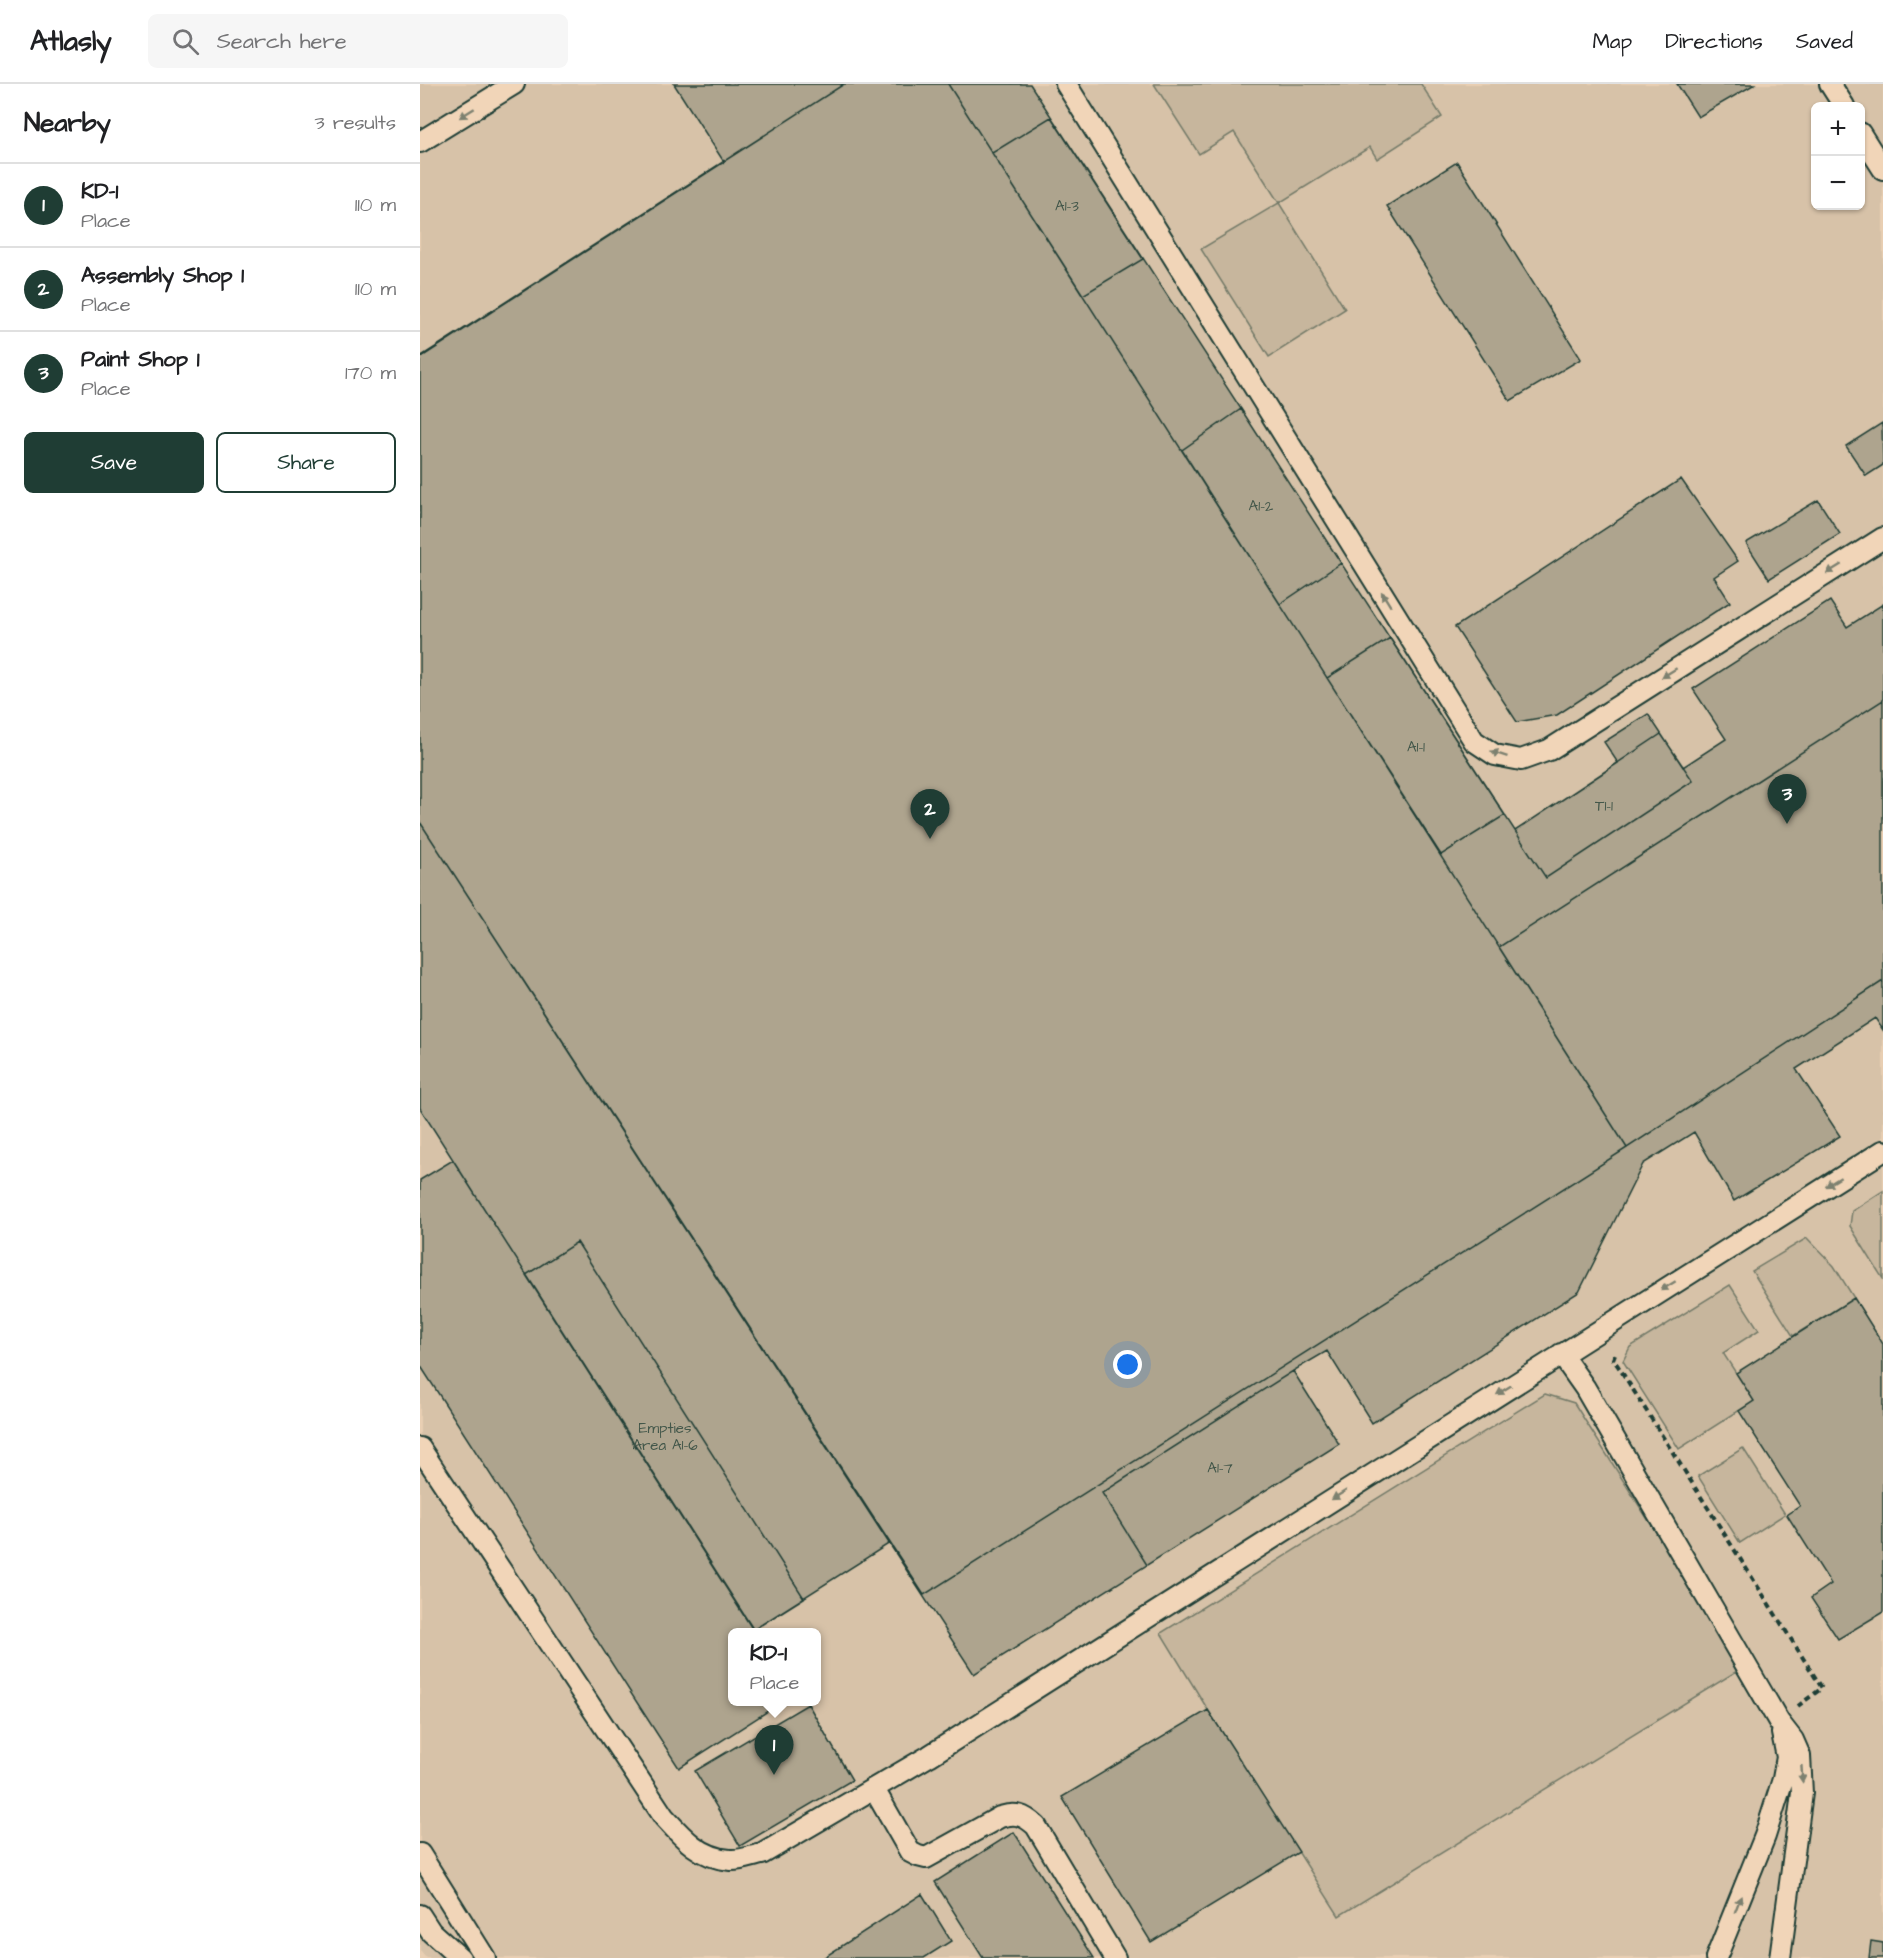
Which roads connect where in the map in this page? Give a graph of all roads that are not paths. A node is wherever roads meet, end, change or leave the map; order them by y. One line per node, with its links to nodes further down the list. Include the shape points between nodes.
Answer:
1 (514, 84): 6 (lane, one-way to 6)
2 (1066, 84): 8 (lane, one-way to 2, via 1549,750 1521,760 1495,755 1474,741)
3 (1830, 84): 4 (lane)
4 (1841, 102)
5 (1865, 141): 7 (lane)
6 (420, 142)
7 (1883, 169)
8 (1883, 538)
9 (1883, 1151): 10 (lane, one-way to 10)
10 (1561, 1354): 12 (lane, via 1585,1388); 13 (lane, one-way to 13)
11 (420, 1448): 13 (lane, via 664,1817 689,1845 731,1861 762,1854)
12 (1779, 1722): 19 (lane, one-way to 12, via 1765,1836 1783,1779 1787,1757); 20 (lane, one-way to 20, via 1800,1756 1803,1793)
13 (874, 1790): 18 (lane, via 910,1852 926,1858 1000,1817 1012,1813 1025,1816 1036,1826)
14 (420, 1854): 17 (lane)
15 (420, 1915): 16 (lane, via 431,1932)
16 (460, 1958)
17 (485, 1958)
18 (1115, 1958)
19 (1716, 1958)
20 (1780, 1958)

